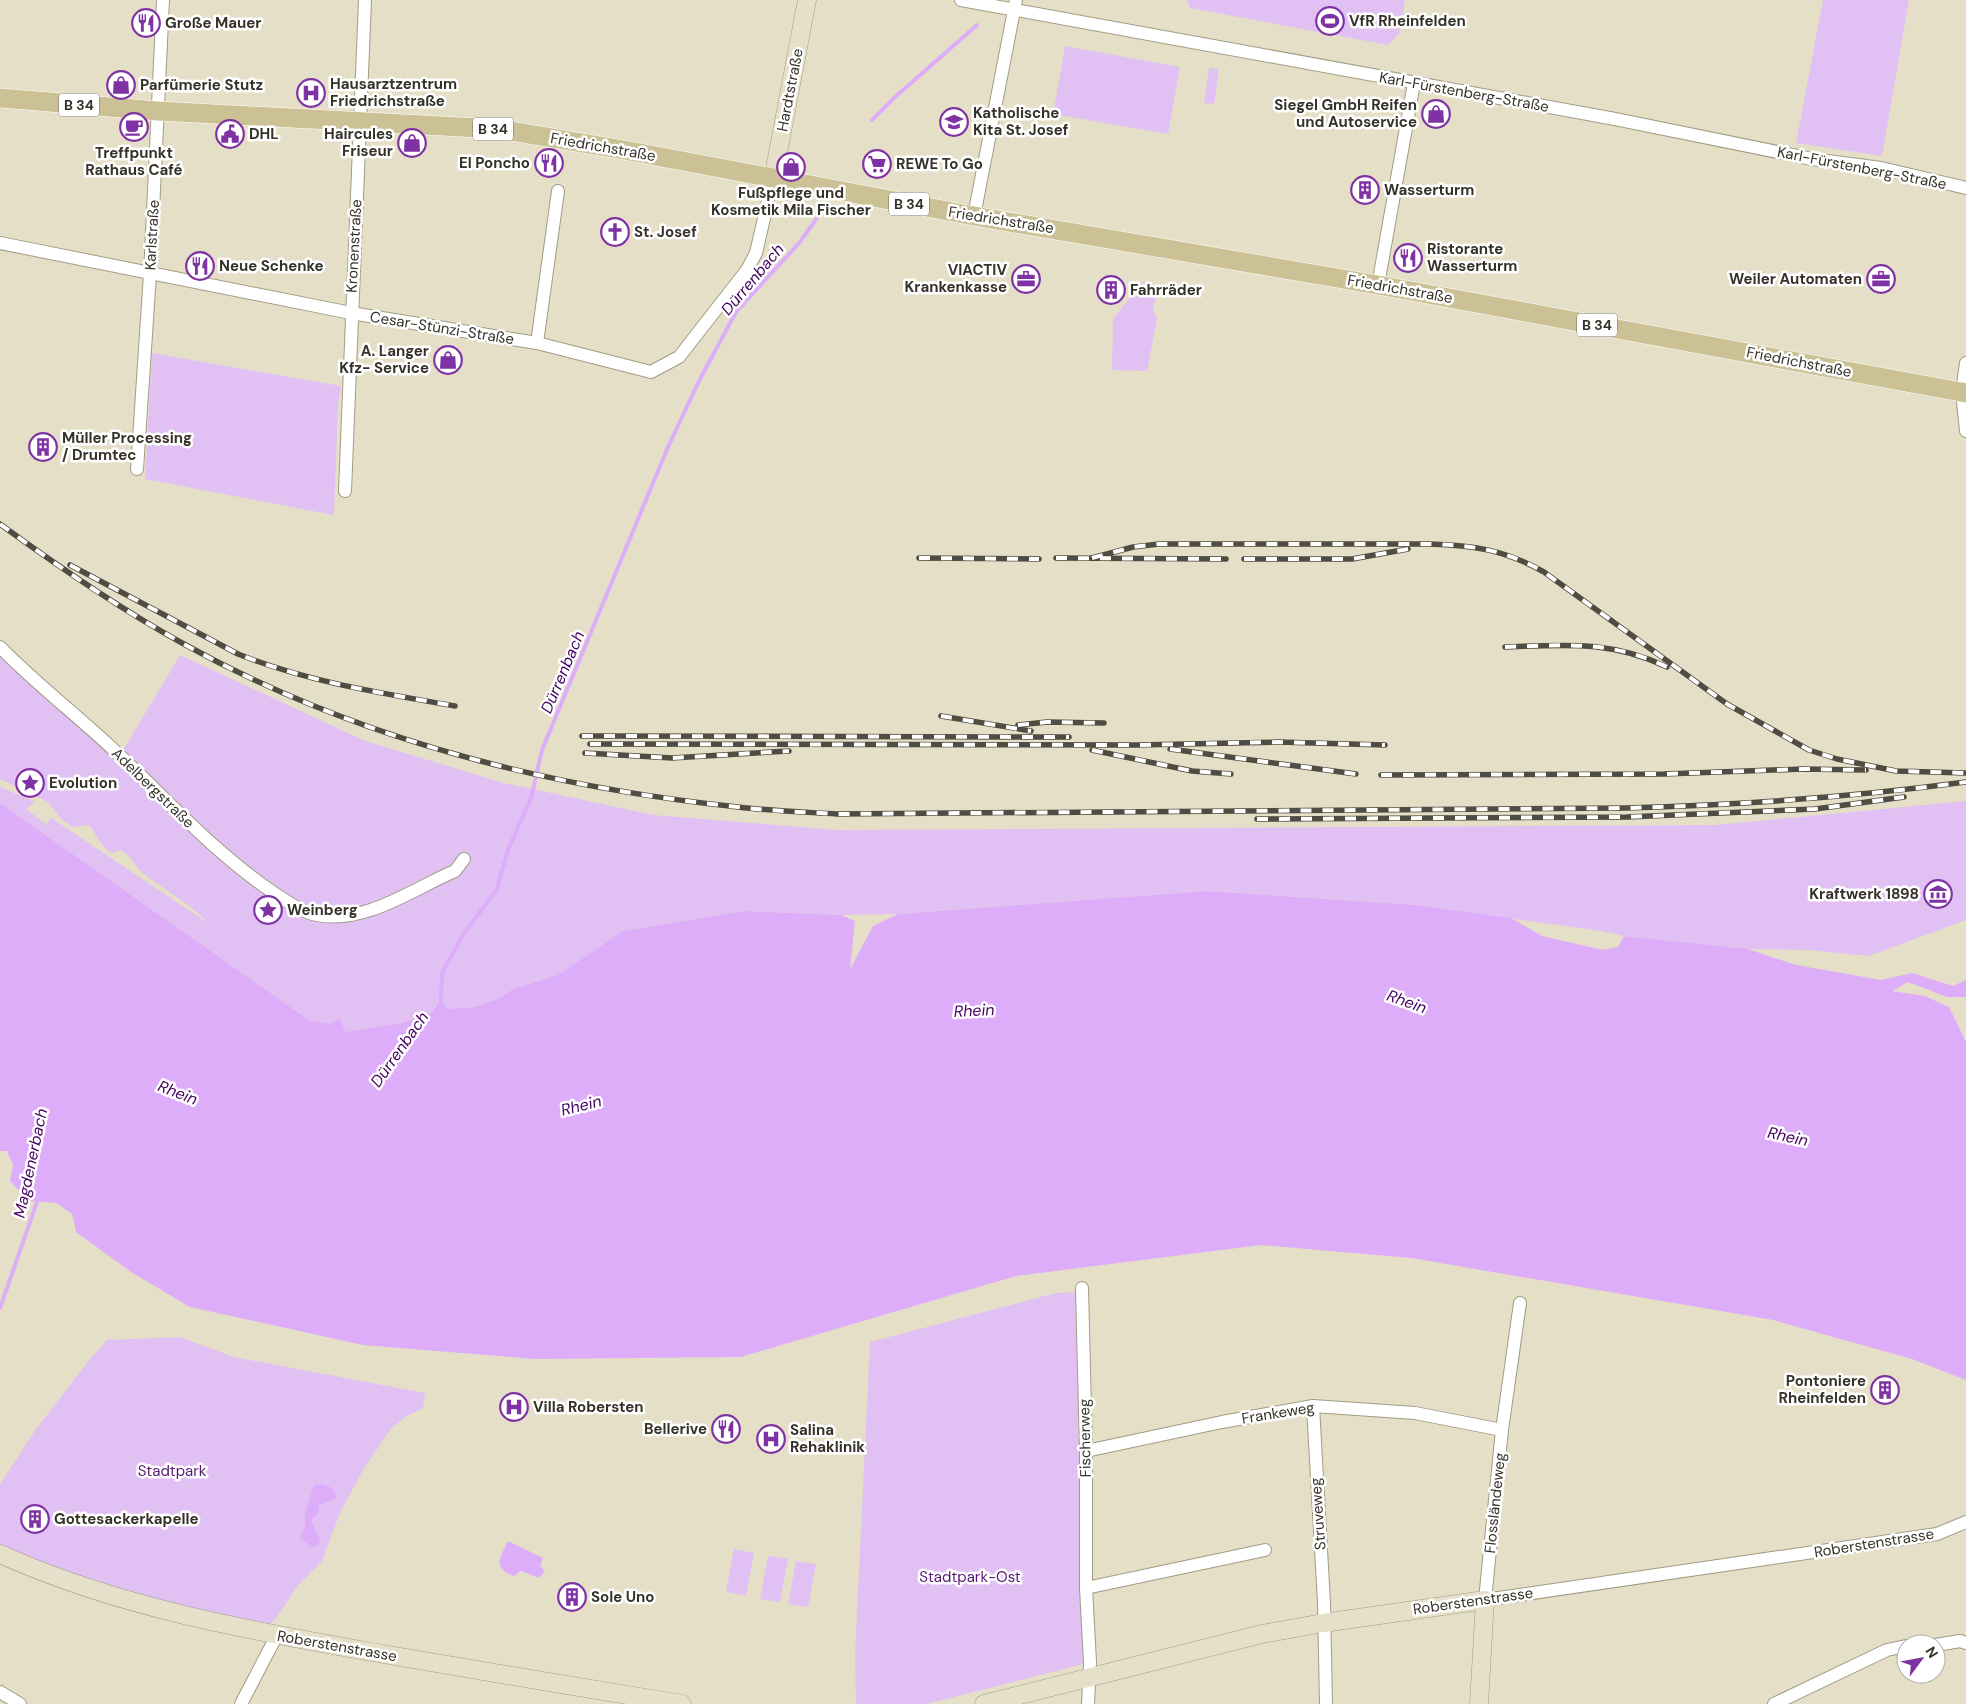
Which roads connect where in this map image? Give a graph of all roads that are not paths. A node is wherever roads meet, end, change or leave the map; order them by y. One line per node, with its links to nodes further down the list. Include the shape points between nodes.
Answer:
1 (163, 0): 8 (street, Karlstraße)
2 (365, 0): 9 (street, Kronenstraße)
3 (807, 0): 10 (street, Hardtstraße)
4 (961, 0): 5 (street, Karl-Fürstenberg-Straße)
5 (1016, 5): 6 (street, Karl-Fürstenberg-Straße); 13 (street)
6 (1414, 82): 11 (street, Karl-Fürstenberg-Straße, via 1812,159 1881,168); 16 (street)
7 (0, 98): 8 (main road, Friedrichstraße / B 34)
8 (158, 112): 9 (main road, Friedrichstraße / B 34); 15 (street, Karlstraße)
9 (361, 121): 10 (main road, Friedrichstraße / B 34, via 498,129); 17 (street, Kronenstraße)
10 (773, 179): 13 (main road, Friedrichstraße / B 34); 18 (street, Cesar-Stünzi-Straße, via 756,253 747,270 679,357 651,372)
11 (1966, 188)
12 (558, 191): 18 (street)
13 (974, 216): 16 (main road, Friedrichstraße / B 34)
14 (0, 243): 15 (street, Cesar-Stünzi-Straße)
15 (150, 274): 17 (street, Cesar-Stünzi-Straße); 22 (street, Karlstraße)
16 (1378, 285): 20 (main road, Friedrichstraße / B 34)
17 (351, 313): 18 (street, Cesar-Stünzi-Straße); 23 (street, Kronenstraße)
18 (536, 343)
19 (1966, 363): 20 (street)
20 (1964, 392): 21 (street)
21 (1966, 431)
22 (137, 469)
23 (345, 491)
24 (0, 647): 25 (street, Adelbergstraße, via 210,843 257,882 293,906 317,915 368,912 455,871)
25 (464, 859)
26 (1082, 1288): 30 (street, Fischerweg)
27 (1520, 1303): 29 (street, Flossländeweg)
28 (1313, 1406): 29 (street, Frankeweg, via 1415,1414); 30 (street, Frankeweg); 36 (street, Struveweg)
29 (1502, 1430): 35 (street, Flossländeweg)
30 (1086, 1451): 34 (street, Fischerweg)
31 (1966, 1522): 35 (street, Roberstenstrasse, via 1937,1534)
32 (1264, 1550): 34 (street)
33 (0, 1554): 37 (street, Roberstenstrasse, via 138,1605)
34 (1086, 1588): 41 (street, Fischerweg)
35 (1485, 1600): 36 (street, Roberstenstrasse); 49 (street, Flossländeweg)
36 (1323, 1622): 41 (street, Roberstenstrasse); 48 (street, Struveweg)
37 (277, 1635): 44 (street); 45 (street, Roberstenstrasse)
38 (1946, 1643): 39 (street)
39 (1966, 1643)
40 (1896, 1648): 50 (street)
41 (1088, 1678): 46 (street, Roberstenstrasse); 47 (street, Fischerweg)
42 (0, 1692): 43 (street)
43 (20, 1704)
44 (241, 1704)
45 (682, 1704)
46 (984, 1704)
47 (1088, 1704)
48 (1326, 1704)
49 (1479, 1704)
50 (1774, 1704)

